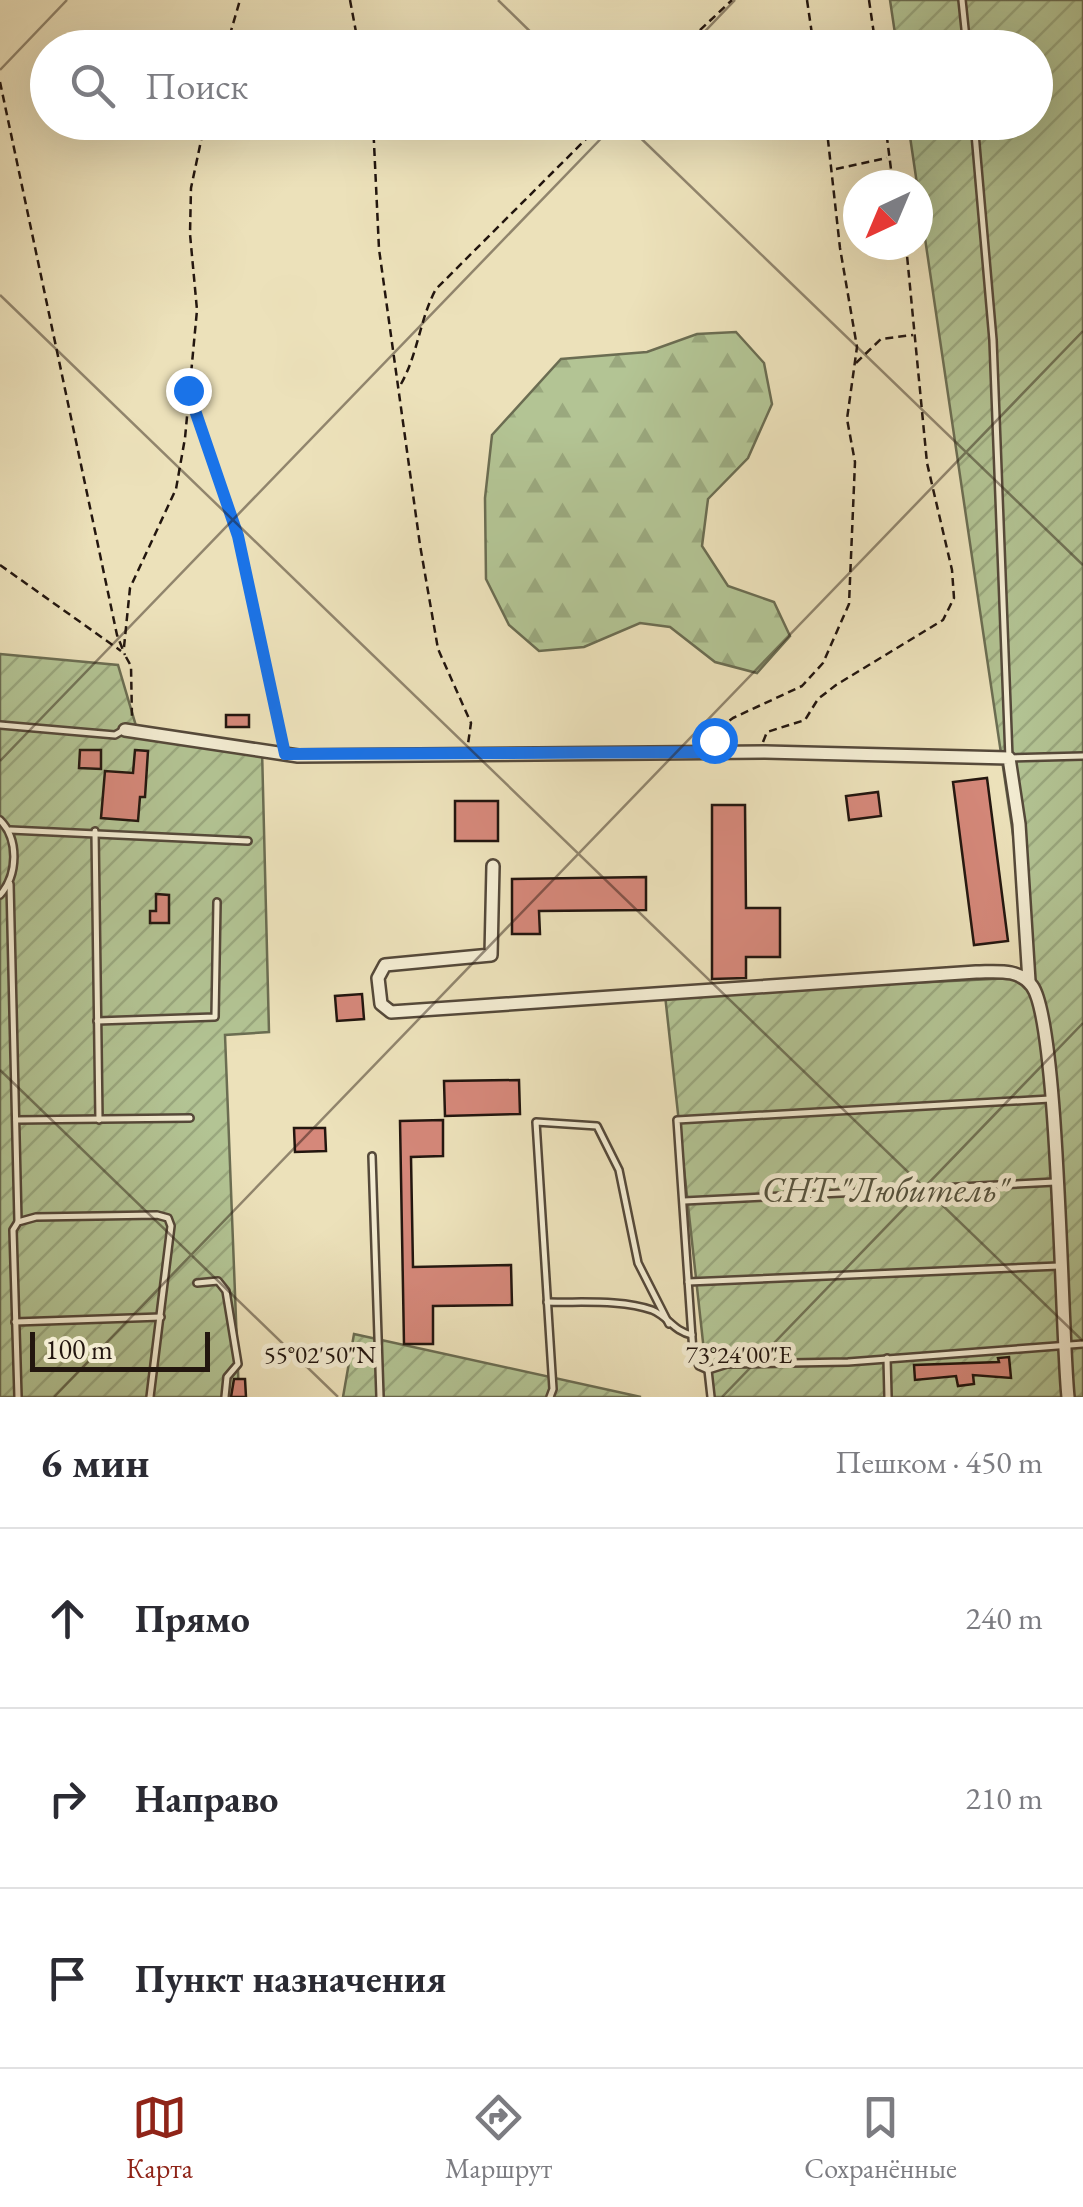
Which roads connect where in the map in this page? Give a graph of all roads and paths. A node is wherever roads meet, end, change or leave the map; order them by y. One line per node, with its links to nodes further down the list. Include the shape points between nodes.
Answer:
1 (240, 0): 7 (path)
2 (350, 0): 8 (path)
3 (732, 0): 9 (path)
4 (807, 0): 10 (path)
5 (869, 0): 11 (path)
6 (962, 0): 12 (lane)
7 (231, 30)
8 (356, 30)
9 (700, 30)
10 (811, 30)
11 (873, 30)
12 (964, 30)
13 (0, 82): 29 (path)
14 (201, 140): 27 (path, via 191,188 197,310)
15 (373, 140): 26 (path, via 379,250)
16 (585, 140): 26 (path, via 436,289 416,357)
17 (829, 140): 21 (path)
18 (887, 140): 20 (path)
19 (976, 140): 37 (lane, via 993,340)
20 (888, 157): 21 (path); 22 (path)
21 (834, 169): 25 (path)
22 (890, 170)
23 (907, 260): 24 (path)
24 (913, 335): 25 (path, via 881,339); 33 (path, via 927,463 954,598 943,620 836,685 805,720 766,732)
25 (855, 364): 32 (path, via 846,419 855,462 854,520 841,630 802,686 718,729)
26 (400, 385): 35 (path, via 438,649 471,723)
27 (188, 390): 29 (path, via 176,489 130,588); 34 (path, via 238,536)
28 (0, 565): 29 (path)
29 (125, 655): 31 (path)
30 (0, 726): 31 (lane, via 115,735)
31 (128, 730): 34 (street)
32 (714, 752): 33 (street); 35 (street)
33 (758, 752): 37 (street)
34 (285, 754): 35 (street)
35 (466, 754)
36 (1083, 756): 37 (lane)
37 (1009, 758): 46 (street)
38 (0, 820): 39 (lane)
39 (10, 830): 40 (lane); 43 (lane)
40 (94, 831): 41 (lane); 47 (lane)
41 (248, 841)
42 (493, 866): 46 (street, via 491,955 385,965 378,978 381,1004 391,1012 976,972 1016,972)
43 (10, 884): 44 (lane); 50 (lane)
44 (0, 895)
45 (216, 902): 47 (lane, via 215,1017)
46 (1029, 981): 48 (street, via 1042,1010)
47 (97, 1021): 51 (lane)
48 (1050, 1099): 53 (street); 54 (lane, via 677,1120)
49 (190, 1118): 51 (lane)
50 (16, 1120): 51 (lane); 55 (lane)
51 (98, 1120)
52 (372, 1156): 71 (lane)
53 (1055, 1182): 54 (lane); 56 (street)
54 (683, 1200): 57 (lane)
55 (18, 1222): 60 (lane, via 168,1218); 61 (lane)
56 (1059, 1266): 57 (lane); 65 (street)
57 (688, 1282): 63 (lane)
58 (197, 1283): 70 (lane, via 218,1281 226,1291 238,1364)
59 (547, 1302): 62 (lane, via 642,1308); 62 (lane, via 536,1122 598,1126 619,1170 638,1263); 72 (lane)
60 (161, 1317): 61 (lane); 69 (lane)
61 (15, 1322): 68 (lane)
62 (668, 1324): 63 (lane)
63 (692, 1335): 67 (lane, via 695,1360)
64 (1083, 1344): 65 (lane)
65 (1063, 1345): 66 (lane); 75 (street)
66 (887, 1358): 67 (lane); 74 (lane)
67 (708, 1370): 73 (lane)
68 (18, 1397)
69 (150, 1397)
70 (225, 1397)
71 (380, 1397)
72 (550, 1397)
73 (711, 1397)
74 (888, 1397)
75 (1068, 1397)

